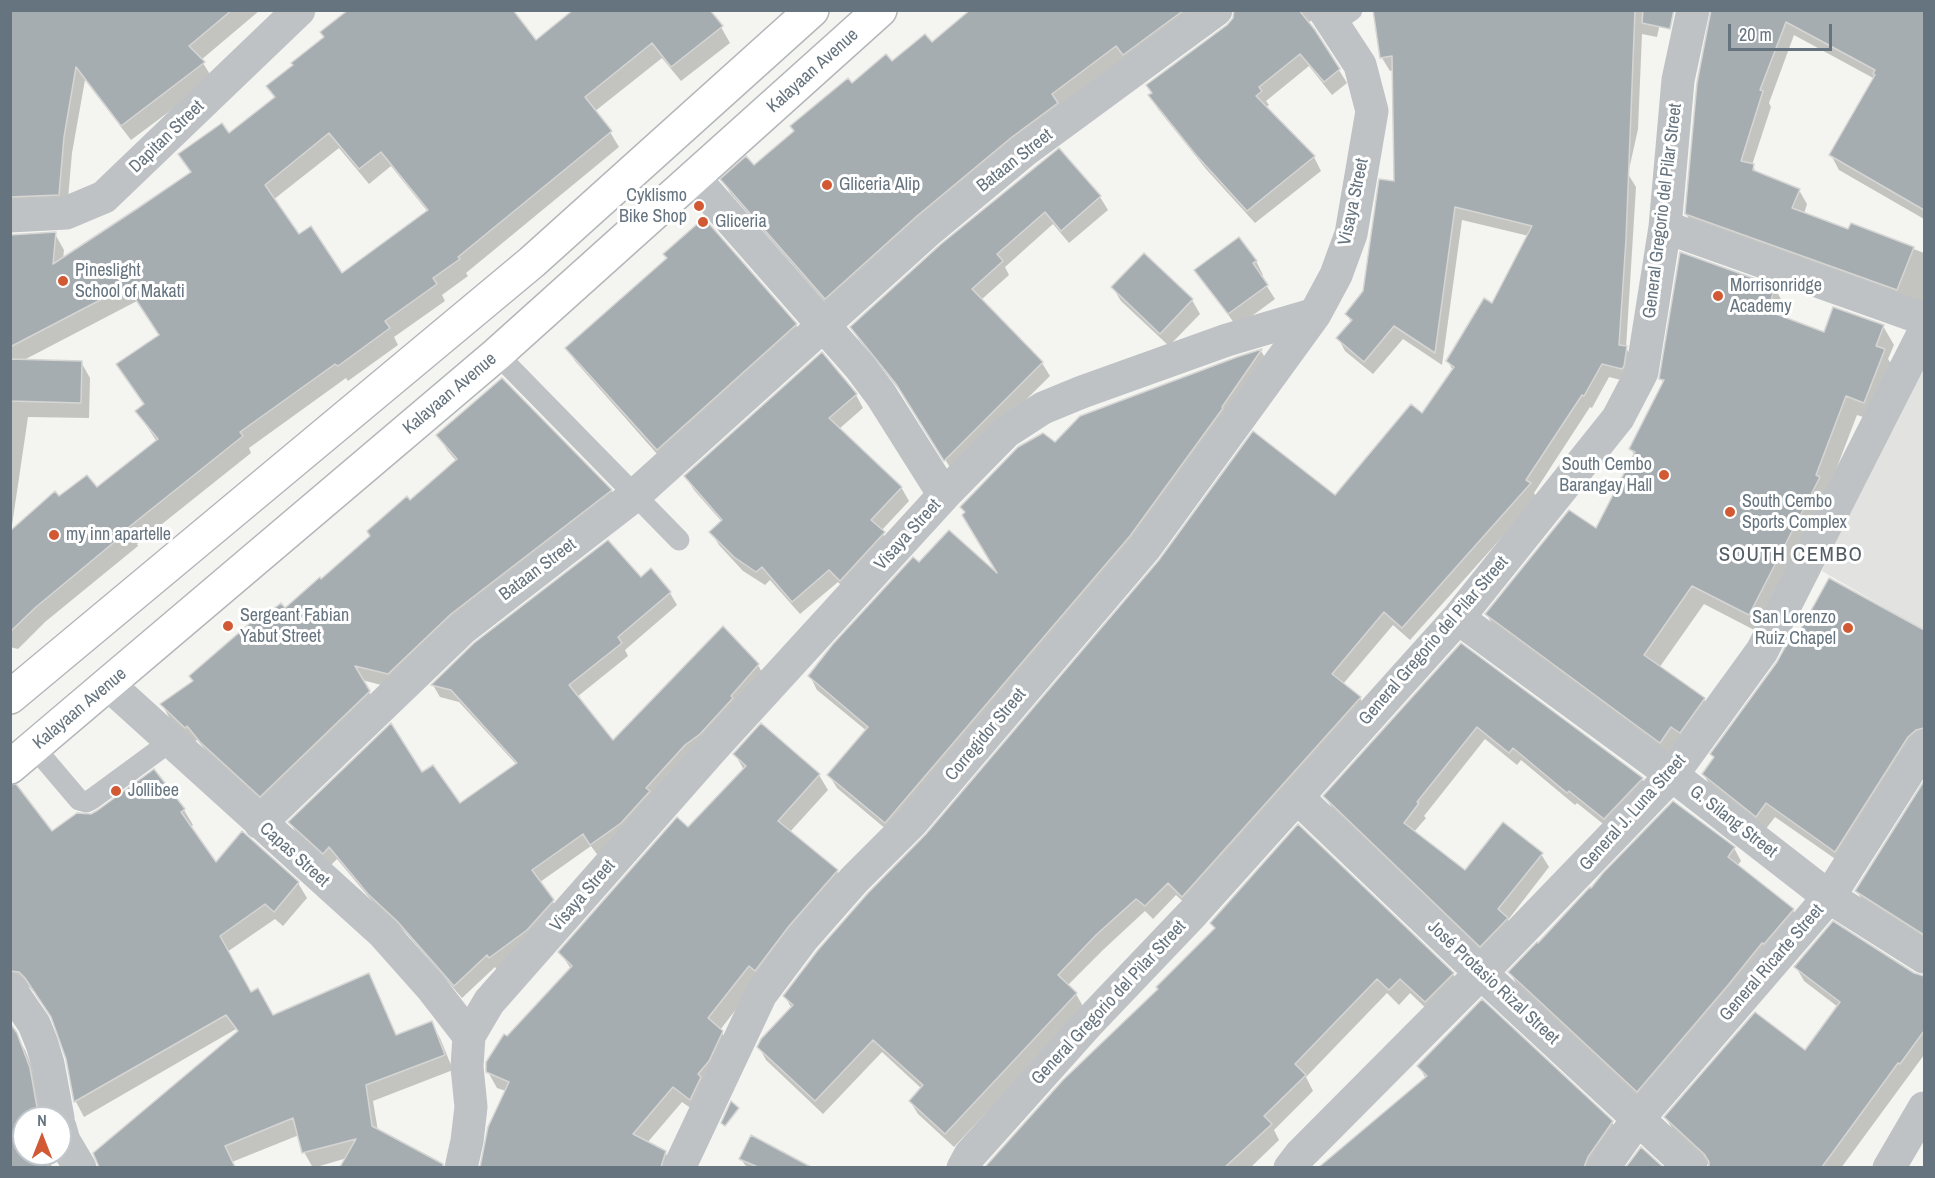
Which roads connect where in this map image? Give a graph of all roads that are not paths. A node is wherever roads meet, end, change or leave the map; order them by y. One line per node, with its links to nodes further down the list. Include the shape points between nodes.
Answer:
1 (299, 10): 8 (street, Dapitan Street, via 104,197 66,213)
2 (813, 10): 20 (main road, via 532,262)
3 (880, 10): 7 (main road, Kalayaan Avenue)
4 (1216, 10): 12 (street, Bataan Street, via 1024,151)
5 (1693, 10): 9 (street, General Gregorio del Pilar Street, via 1678,80)
6 (1336, 15): 10 (street, Visaya Street, via 1360,65 1372,111 1351,234 1336,275)
7 (695, 179): 12 (street); 14 (main road, Kalayaan Avenue)
8 (10, 216)
9 (1665, 227): 11 (street); 18 (street, General Gregorio del Pilar Street, via 1642,372 1618,418)
10 (1315, 314): 15 (street, Visaya Street, via 1227,340 1043,408 1006,432); 36 (street, Corregidor Street, via 1145,548 912,822 854,880 796,947 761,994)
11 (1924, 319)
12 (824, 324): 15 (street, via 881,395); 16 (street, Bataan Street)
13 (1924, 332): 24 (street, General J. Luna Street, via 1762,651)
14 (497, 354): 16 (lane); 19 (main road, Kalayaan Avenue)
15 (944, 495): 31 (street, Visaya Street, via 711,750 489,1002)
16 (634, 496): 17 (lane); 26 (street, Bataan Street, via 462,629)
17 (678, 540)
18 (1458, 618): 24 (street, G. Silang Street); 25 (street, General Gregorio del Pilar Street)
19 (108, 684): 21 (street, Capas Street); 23 (main road, Kalayaan Avenue)
20 (10, 697)
21 (171, 741): 23 (lane, via 86,802); 26 (street, Capas Street)
22 (1924, 747): 27 (street, General Ricarte Street)
23 (22, 757)
24 (1672, 775): 27 (street, G. Silang Street); 29 (street, General J. Luna Street)
25 (1298, 796): 29 (street, José Protasio Rizal Street); 37 (street, General Gregorio del Pilar Street, via 1090,1021)
26 (260, 824): 31 (street, Capas Street, via 383,933)
27 (1829, 897): 28 (street, G. Silang Street); 34 (street, General Ricarte Street)
28 (1924, 957)
29 (1481, 973): 34 (street, José Protasio Rizal Street); 38 (street, General J. Luna Street)
30 (10, 989): 32 (street, via 34,1024 42,1044)
31 (469, 1036): 35 (street, Visaya Street, via 471,1107)
32 (56, 1106)
33 (1924, 1108): 41 (street)
34 (1637, 1120): 39 (street, General Ricarte Street); 40 (street, José Protasio Rizal Street)
35 (460, 1167)
36 (679, 1167)
37 (963, 1167)
38 (1290, 1167)
39 (1603, 1167)
40 (1691, 1167)
41 (1889, 1167)

